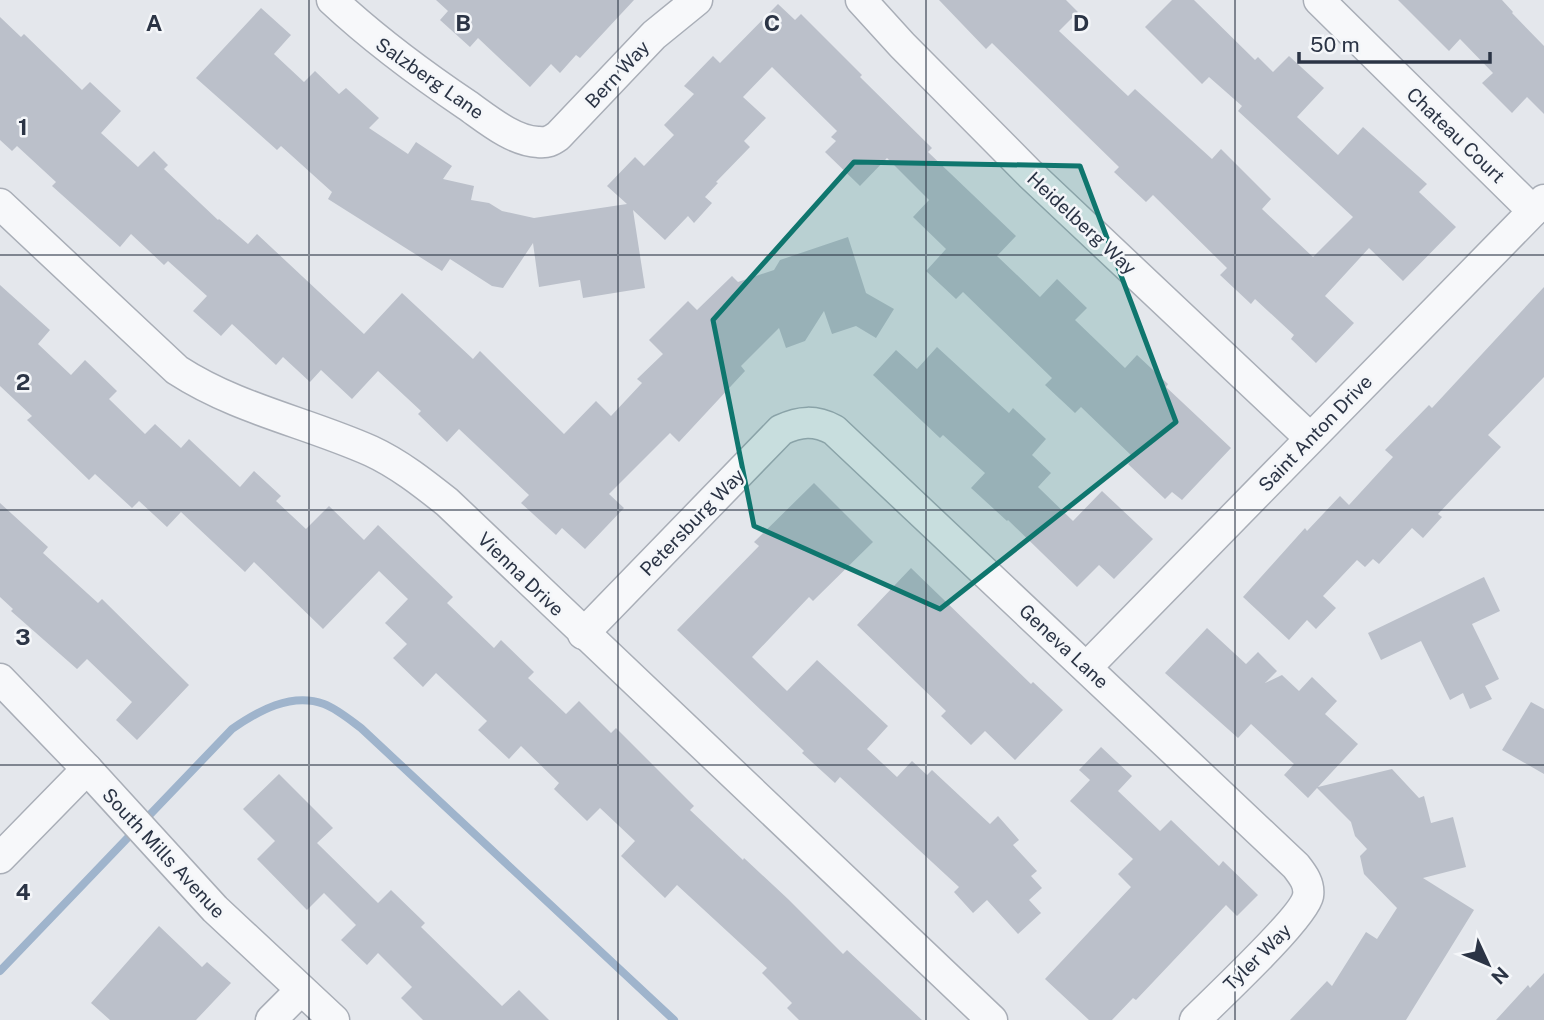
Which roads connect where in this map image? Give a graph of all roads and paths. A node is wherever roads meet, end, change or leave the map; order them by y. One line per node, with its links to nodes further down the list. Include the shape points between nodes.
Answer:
1 (332, 0): 5 (street, Salzberg Lane, via 403,62 491,122)
2 (696, 0): 5 (street, Bern Way, via 654,34 558,136)
3 (861, 0): 9 (street, Heidelberg Way, via 1030,174)
4 (1319, 0): 7 (street, Chateau Court)
5 (536, 142)
6 (0, 204): 10 (street, Vienna Drive, via 177,370 217,394 372,451 411,473)
7 (1539, 205): 9 (street, Saint Anton Drive)
8 (807, 422): 10 (street, Petersburg Way, via 781,430); 11 (street, Geneva Lane, via 834,430)
9 (1310, 438): 11 (street, Saint Anton Drive)
10 (583, 634): 19 (street, Vienna Drive)
11 (1087, 667): 15 (street, Geneva Lane, via 1296,866)
12 (0, 679): 13 (street, South Mills Avenue)
13 (87, 769): 14 (street); 16 (street, South Mills Avenue, via 191,885)
14 (0, 858)
15 (1308, 888): 20 (street, Tyler Way, via 1308,898 1294,919)
16 (301, 989): 17 (street); 18 (street, South Mills Avenue)
17 (271, 1020)
18 (334, 1020)
19 (992, 1020)
20 (1195, 1020)

